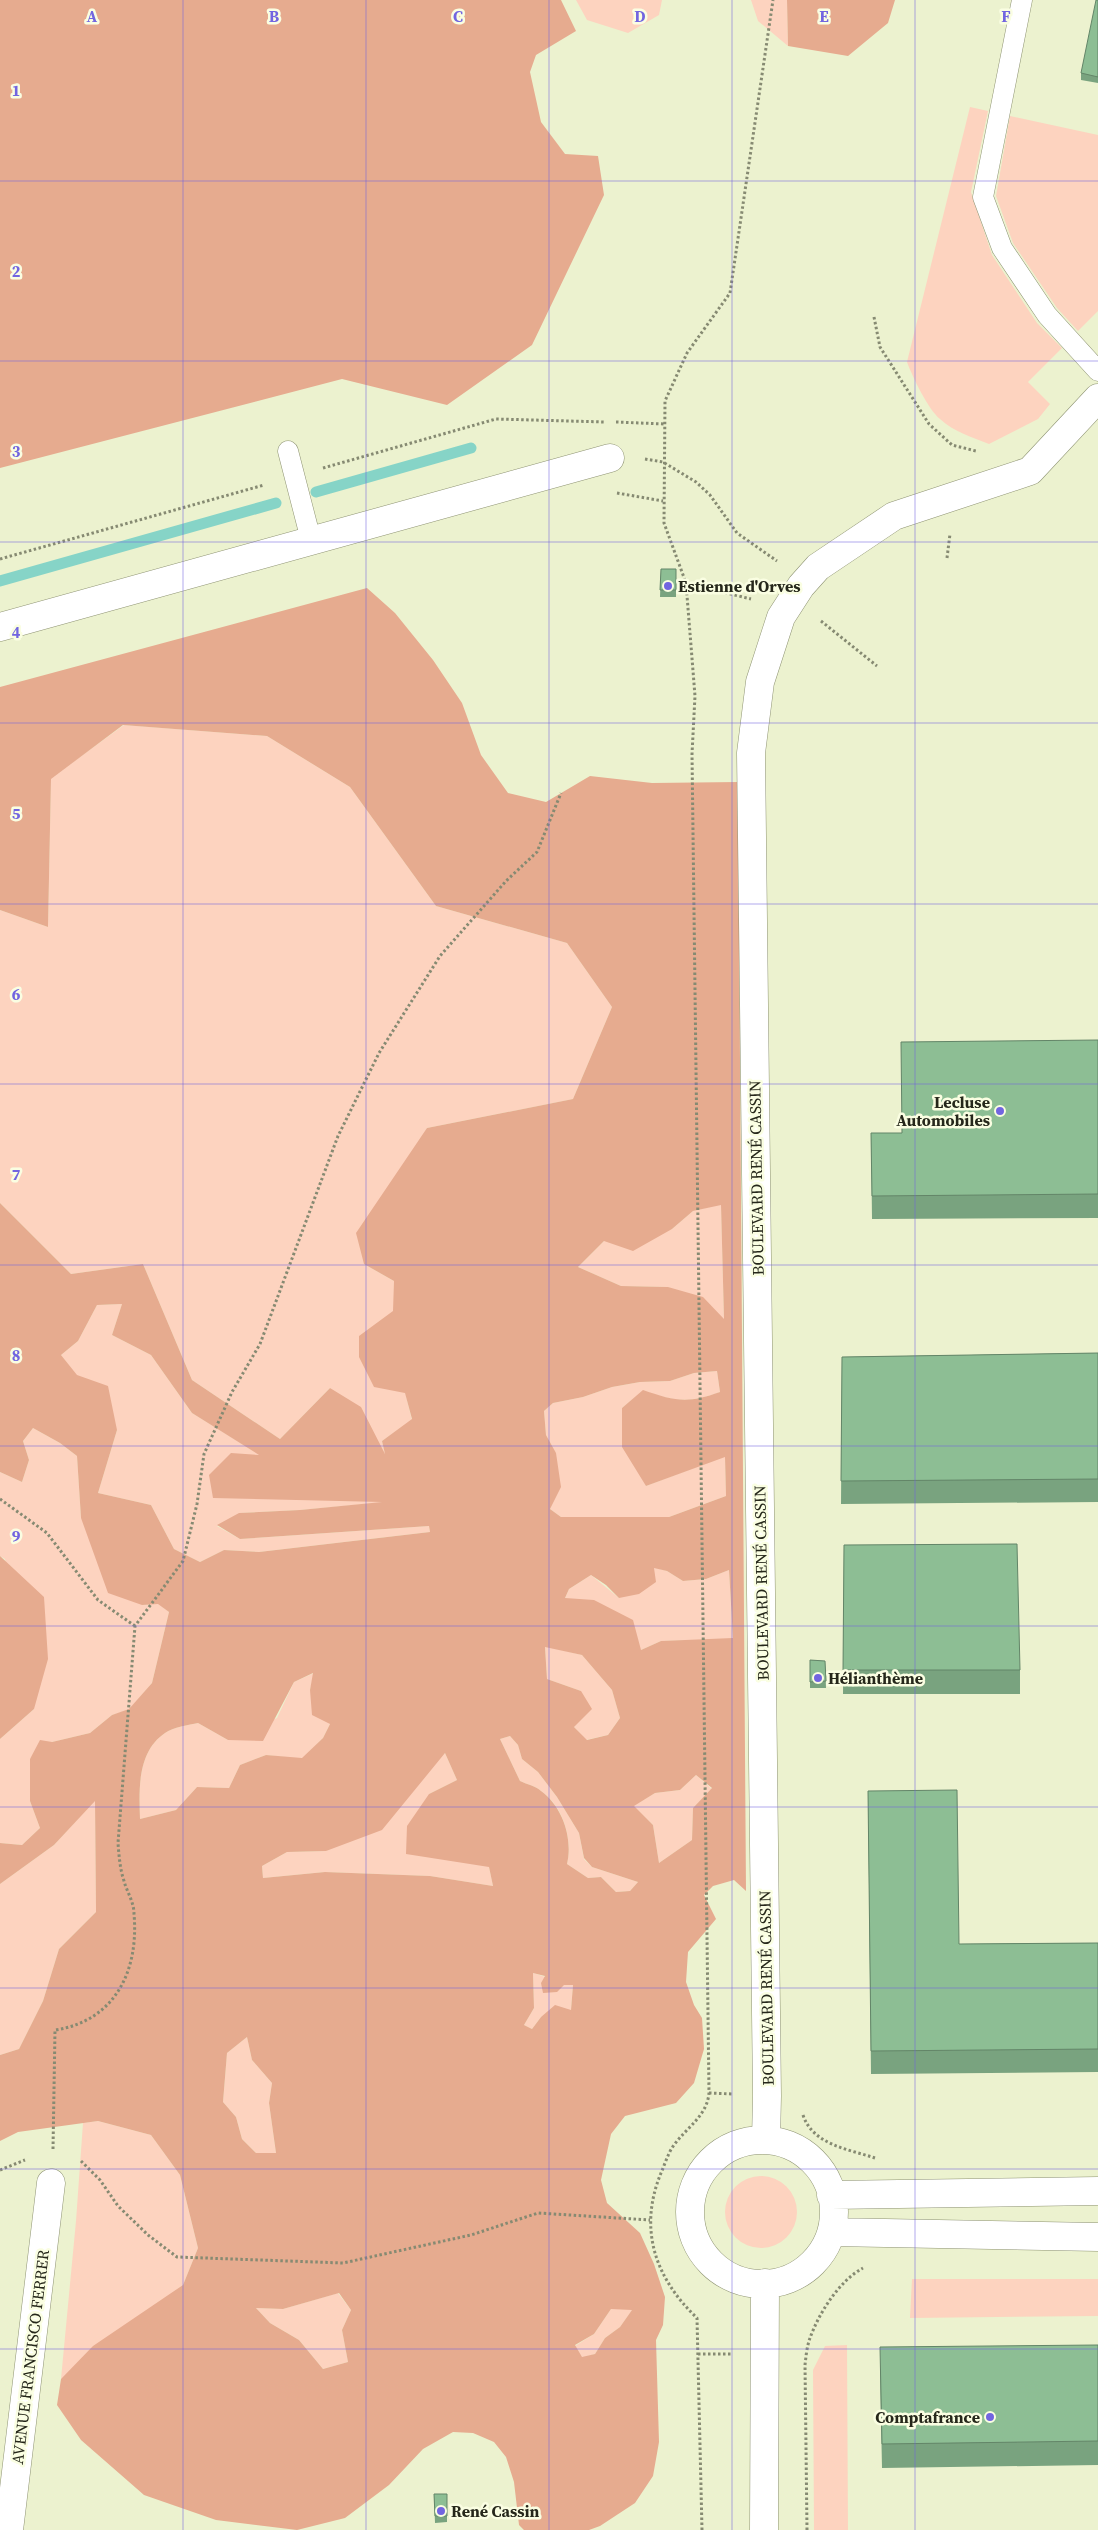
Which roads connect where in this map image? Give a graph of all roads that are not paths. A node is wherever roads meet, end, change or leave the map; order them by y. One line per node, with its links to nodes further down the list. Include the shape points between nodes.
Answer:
1 (1022, 0): 2 (lane, via 983,197 1002,248 1047,315)
2 (1098, 371)
3 (1098, 398): 8 (street, BOULEVARD RENÉ CASSIN, via 1030,471 894,516 818,567 781,618 760,682 750,753)
4 (288, 451): 6 (lane)
5 (610, 458): 6 (street)
6 (311, 540): 7 (street)
7 (0, 627)
8 (766, 2140): 11 (street, via 798,2149 811,2160 828,2182); 14 (street, via 749,2140 725,2149 706,2166 693,2188 689,2210 692,2235 704,2258 723,2275 747,2284)
9 (51, 2183): 15 (street, AVENUE FRANCISCO FERRER)
10 (1098, 2191): 11 (street)
11 (831, 2195): 12 (street, via 834,2207)
12 (832, 2232): 13 (street); 14 (street, via 821,2255 803,2273 780,2283)
13 (1098, 2237)
14 (765, 2283): 16 (street)
15 (9, 2530)
16 (764, 2530)

